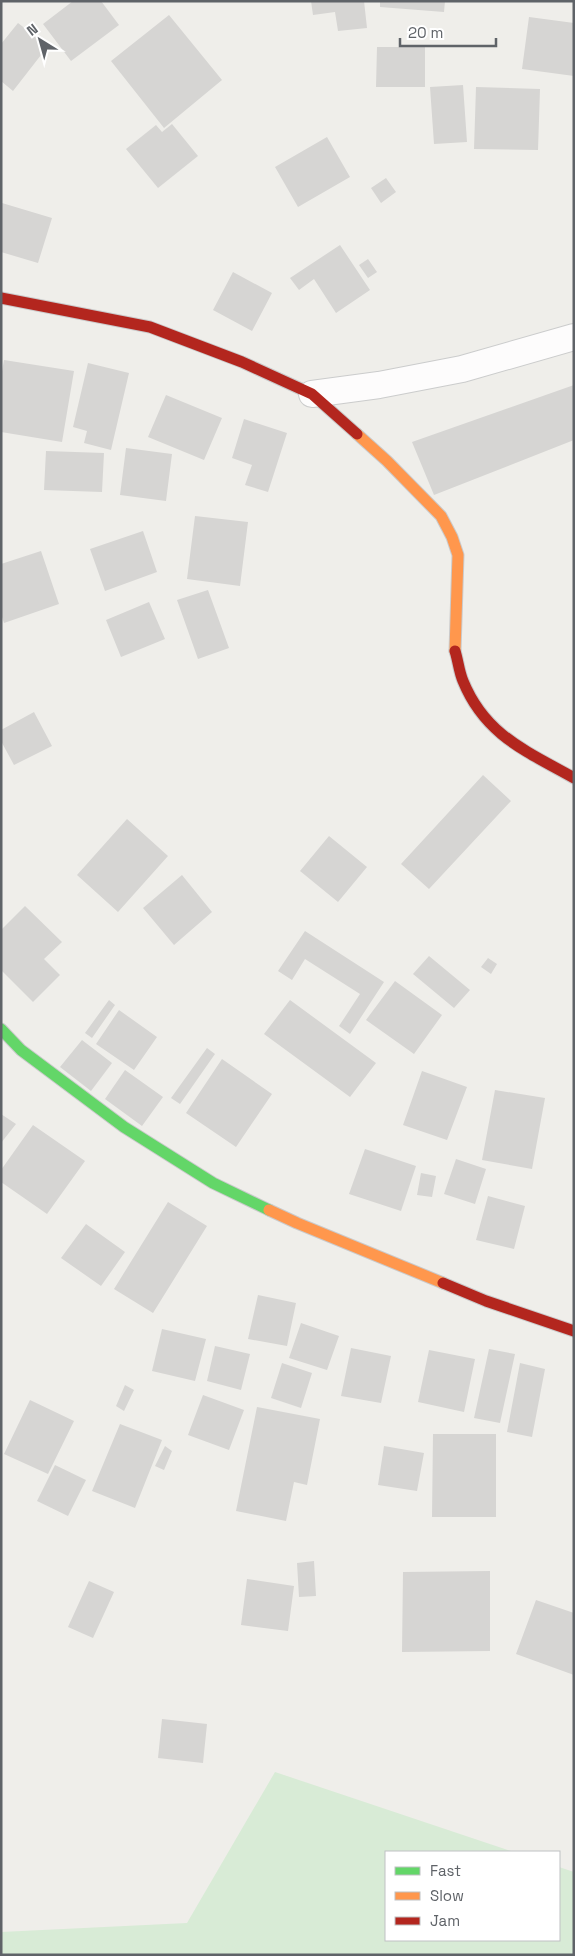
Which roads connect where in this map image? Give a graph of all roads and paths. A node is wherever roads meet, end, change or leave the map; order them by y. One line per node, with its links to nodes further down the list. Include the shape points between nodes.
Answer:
1 (1, 298): 3 (street, via 150,327 242,362)
2 (574, 337): 3 (street, via 462,369)
3 (312, 394): 4 (street, via 387,461 441,516 458,555 455,649 462,680 482,714 511,744)
4 (574, 778)
5 (1, 1029): 6 (street, via 21,1050 124,1127 213,1183 306,1227 486,1301)
6 (574, 1331)

